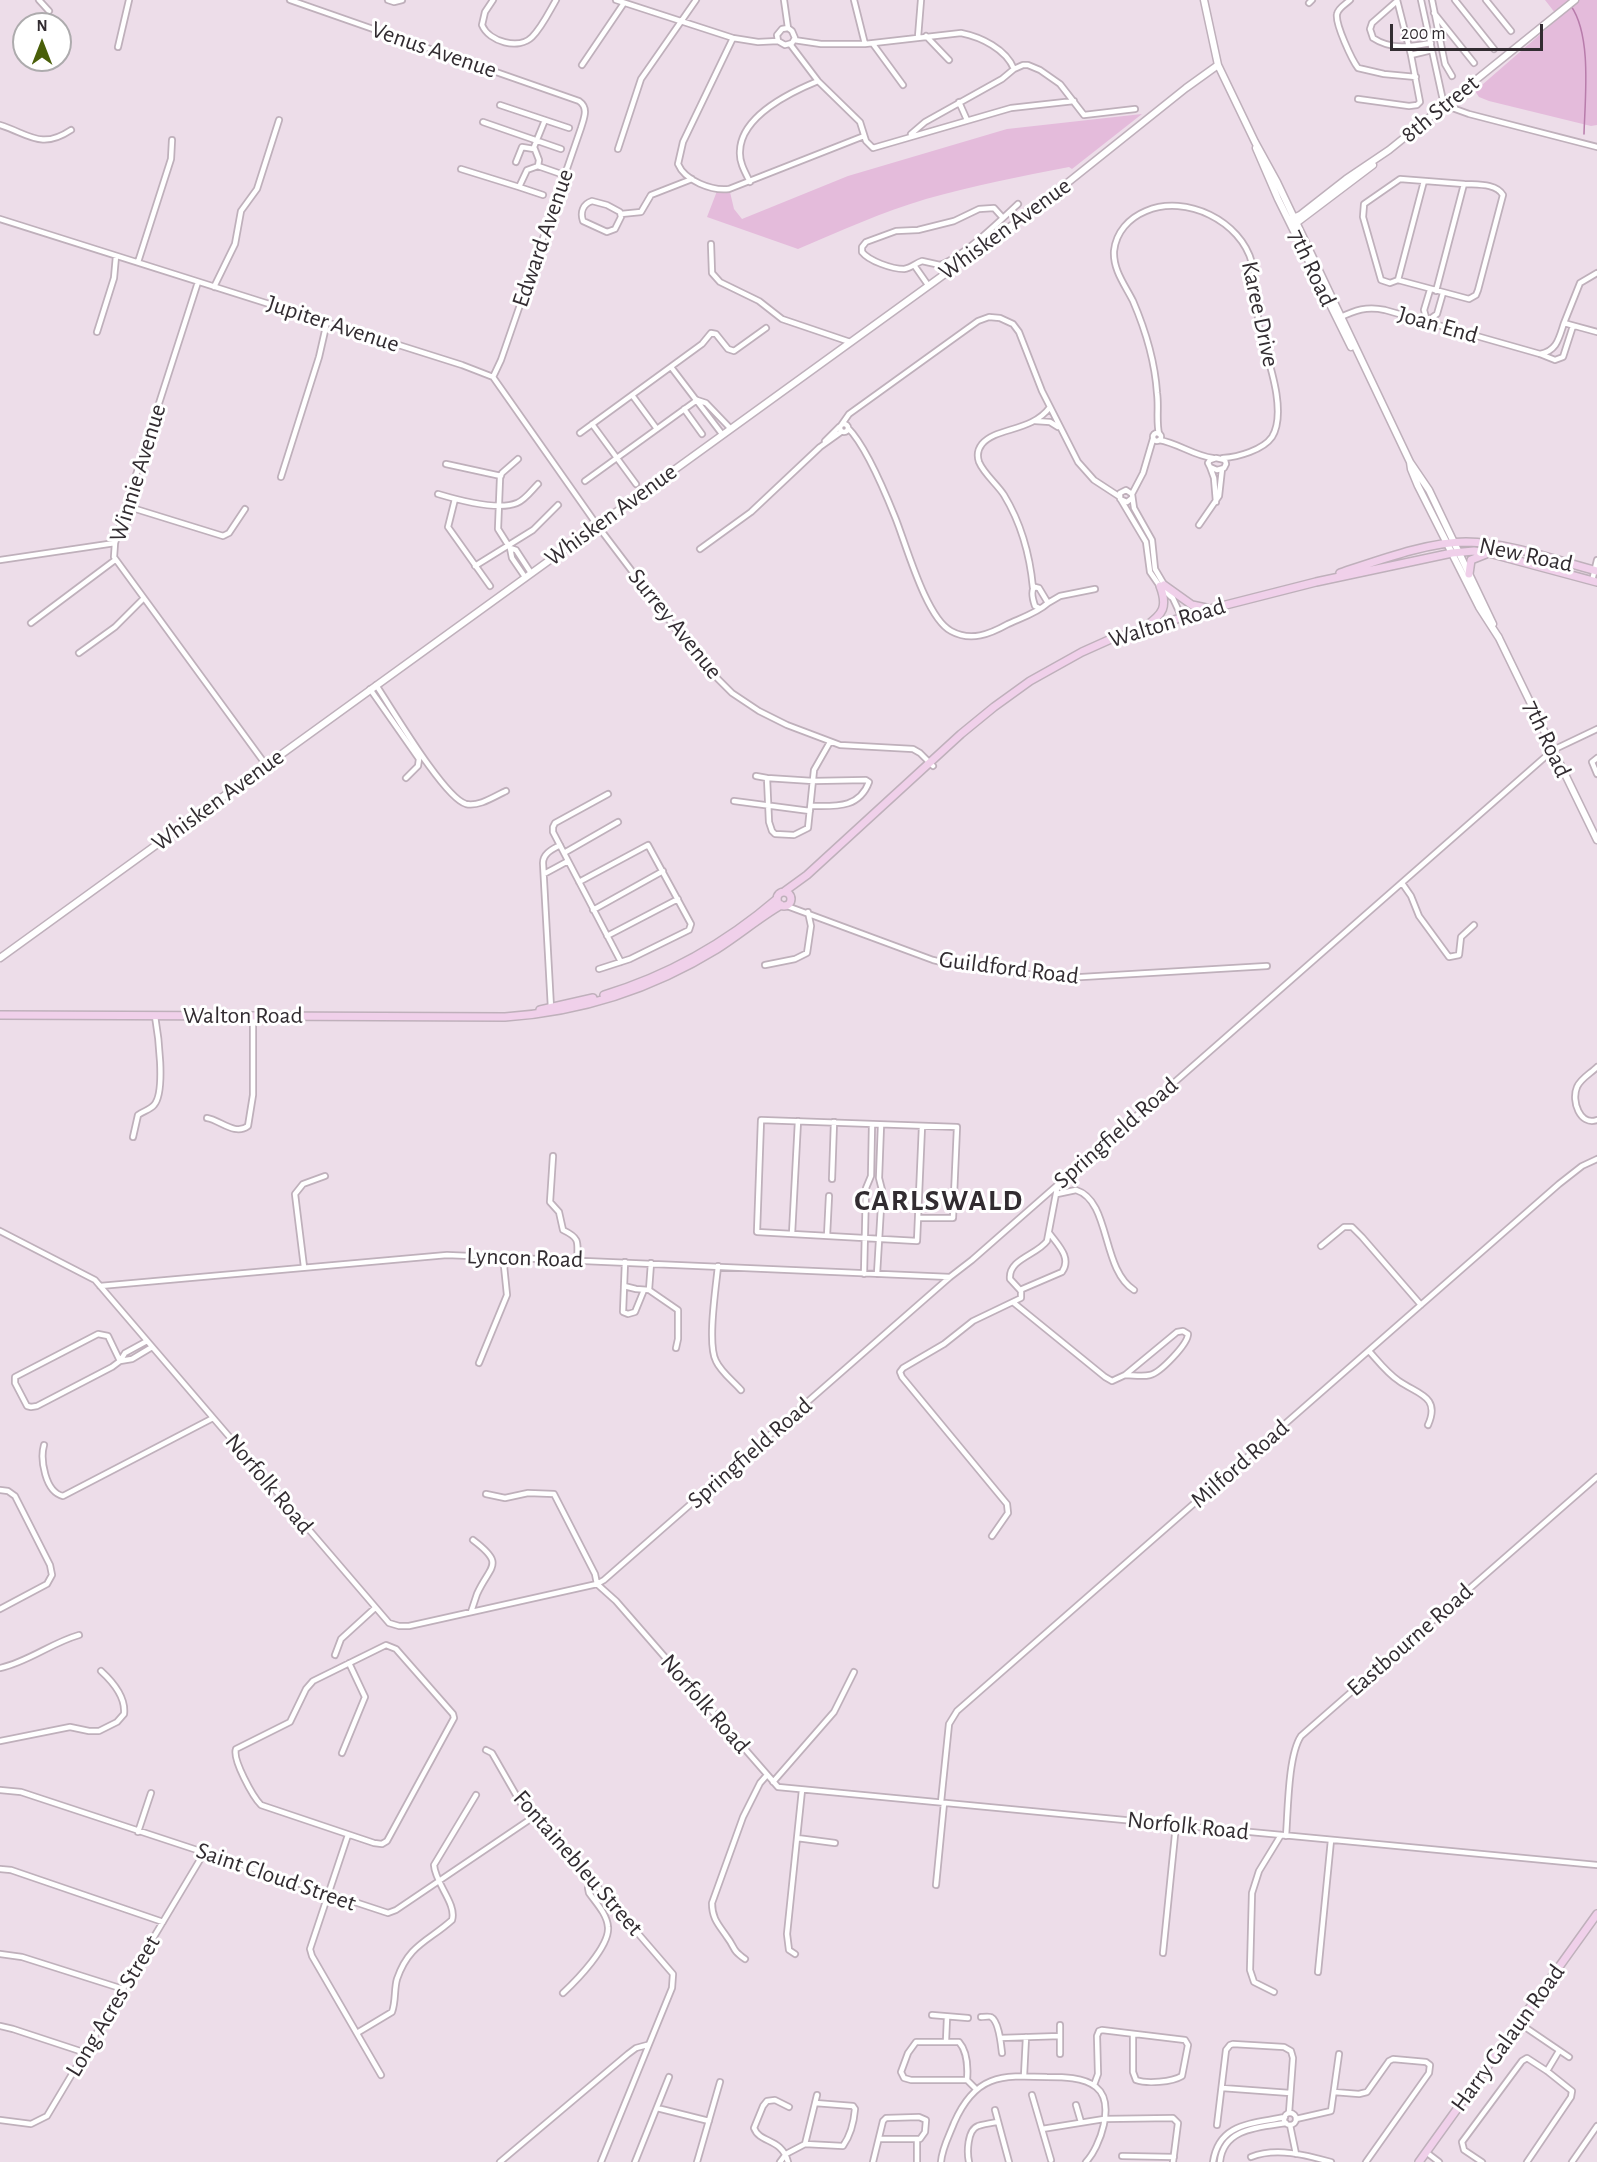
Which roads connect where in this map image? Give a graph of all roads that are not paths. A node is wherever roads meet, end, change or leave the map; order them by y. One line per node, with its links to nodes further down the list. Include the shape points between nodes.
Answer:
1 (39, 0): 22 (street)
2 (129, 0): 35 (street)
3 (290, 0): 50 (street, Venus Avenue)
4 (388, 0): 5 (street)
5 (402, 0)
6 (494, 0): 7 (street, via 483,17 484,29 497,40 513,42 532,36)
7 (556, 0)
8 (616, 0): 20 (street)
9 (696, 0): 24 (street)
10 (784, 0): 25 (street)
11 (854, 0): 33 (street)
12 (921, 0): 28 (street)
13 (1204, 0): 43 (street, 7th Road)
14 (1350, 0): 46 (street, via 1339,10 1337,18 1358,68)
15 (1421, 0): 32 (street)
16 (1432, 0): 23 (street)
17 (1455, 0): 37 (street)
18 (1486, 0): 26 (street)
19 (1575, 0): 54 (street, 8th Street)
20 (625, 1): 24 (street); 42 (street)
21 (1397, 1): 36 (street); 36 (street, via 1372,23 1370,32 1381,43)
22 (49, 11)
23 (1433, 12): 41 (street); 45 (street, via 1445,64)
24 (681, 20): 29 (street); 69 (street, via 641,79)
25 (788, 28): 30 (street, via 778,33); 31 (street, via 794,33)
26 (1511, 31)
27 (926, 36): 28 (street); 40 (street); 44 (street, via 967,34 1004,53)
28 (918, 37): 34 (street)
29 (733, 38): 30 (street); 75 (street, via 680,150 678,164)
30 (778, 41): 31 (street, via 785,45)
31 (792, 42): 33 (street); 47 (street)
32 (1431, 43): 36 (street); 38 (street)
33 (865, 44): 34 (street)
34 (873, 44): 48 (street)
35 (118, 47)
36 (1409, 47): 39 (street)
37 (1494, 49)
38 (1432, 50): 39 (street); 54 (street)
39 (1411, 55): 46 (street)
40 (949, 60)
41 (1474, 63)
42 (582, 65)
43 (1218, 65): 85 (street, 7th Road); 93 (street, Whisken Avenue, via 1036,208)
44 (1014, 69): 51 (street, via 1028,65 1040,70 1060,84); 52 (street)
45 (1452, 76)
46 (1416, 77): 49 (street, via 1420,100 1417,105)
47 (818, 81): 63 (street, via 860,122); 77 (street, via 781,98 743,137 740,159)
48 (903, 85)
49 (1358, 99)
50 (579, 100): 74 (street, Edward Avenue, via 585,114)
51 (1074, 101): 55 (street, via 1084,115); 58 (street, via 1011,108)
52 (959, 102): 58 (street); 64 (street)
53 (500, 105): 57 (street)
54 (1444, 105): 67 (street); 85 (street, 8th Street)
55 (1135, 109)
56 (279, 120): 94 (street, via 257,189 241,211 237,241)
57 (545, 120): 61 (street); 66 (street)
58 (967, 120): 64 (street)
59 (483, 122): 66 (street)
60 (0, 125): 62 (street, via 42,141)
61 (569, 128)
62 (71, 130)
63 (864, 136): 64 (street, via 873,148); 77 (street)
64 (909, 136)
65 (172, 141): 88 (street, via 171,159)
66 (536, 141): 68 (street); 70 (street)
67 (1597, 147)
68 (534, 148): 71 (street, via 522,147); 72 (street)
69 (618, 148)
70 (561, 149)
71 (516, 162)
72 (538, 166): 74 (street); 79 (street, via 527,170)
73 (461, 169): 79 (street)
74 (564, 175): 111 (street, Edward Avenue)
75 (692, 179): 77 (street, via 724,190); 82 (street, via 651,195 641,212)
76 (1424, 181): 78 (street); 91 (street); 91 (street, via 1396,180 1363,208 1378,277 1385,283)
77 (750, 182)
78 (1464, 184): 96 (street); 97 (street, via 1499,189 1503,199 1476,295 1469,299)
79 (519, 187): 80 (street)
80 (543, 195)
81 (1018, 204): 83 (street)
82 (621, 214): 82 (street, via 615,229 607,231 585,223 581,213 586,204 595,201)
83 (1003, 218): 89 (street, via 943,264 922,261); 89 (street, via 994,208 982,208 954,221 896,231 862,247 864,255 894,267)
84 (0, 219): 87 (street, Jupiter Avenue)
85 (1293, 222): 98 (street, 7th Road)
86 (711, 244): 106 (street, via 712,273 720,282 782,319)
87 (116, 256): 88 (street, Jupiter Avenue); 104 (street, via 114,278)
88 (138, 262): 92 (street, Jupiter Avenue)
89 (914, 265): 93 (street)
90 (1597, 273): 101 (street, via 1580,283)
91 (1398, 280): 95 (street)
92 (198, 282): 94 (street, Jupiter Avenue); 150 (street, Winnie Avenue)
93 (928, 285): 106 (street, Whisken Avenue)
94 (214, 287): 100 (street, Jupiter Avenue)
95 (1430, 290): 96 (street); 99 (street, via 1424,310)
96 (1436, 291): 97 (street)
97 (1443, 293): 99 (street, via 1437,314)
98 (1338, 318): 99 (street, Joan End, via 1372,308); 157 (street, 7th Road, via 1410,462 1410,469)
99 (1426, 321): 109 (street, Joan End)
100 (327, 322): 111 (street, Jupiter Avenue); 137 (street)
101 (1564, 323): 102 (street); 107 (street)
102 (1573, 326): 105 (street); 108 (street)
103 (766, 328): 110 (street, via 734,351 711,333)
104 (97, 332)
105 (1597, 332)
106 (850, 342): 120 (street, Whisken Avenue)
107 (1555, 347): 108 (street); 109 (street)
108 (1565, 351): 109 (street, Joan End, via 1558,360)
109 (1540, 354)
110 (671, 367): 112 (street); 113 (street)
111 (493, 377): 153 (street)
112 (632, 395): 119 (street); 123 (street)
113 (697, 400): 115 (street); 120 (street, via 706,403); 126 (street)
114 (1050, 407): 116 (street); 117 (street); 121 (street, via 1019,332 1010,322 994,317 974,323 849,414)
115 (684, 409): 123 (street); 125 (street)
116 (1056, 418): 118 (street); 122 (street)
117 (1035, 421): 118 (street); 175 (street, via 988,439 978,455 983,469 1014,513)
118 (1050, 422): 122 (street)
119 (592, 424): 124 (street); 130 (street)
120 (730, 428): 126 (street, Whisken Avenue)
121 (844, 428): 159 (street, via 751,512); 183 (street, via 855,437 890,504 928,601 945,627 964,636 982,636)
122 (1060, 428): 143 (street, via 1078,462)
123 (657, 429): 130 (street)
124 (580, 433)
125 (702, 434)
126 (722, 434): 153 (street, Whisken Avenue)
127 (1157, 437): 128 (street); 132 (street, Karee Drive, via 1157,393 1149,351 1134,305 1118,273 1114,250 1128,222 1137,215 1159,207 1184,206 1234,231 1246,249 1252,263 1260,329 1274,379 1276,423 1268,442); 144 (street, Karee Drive, via 1138,482)
128 (1197, 455): 131 (street); 134 (street)
129 (518, 459): 136 (street)
130 (617, 459): 138 (street); 142 (street)
131 (1213, 459): 132 (street); 134 (street)
132 (1225, 461): 135 (street)
133 (446, 464): 136 (street)
134 (1209, 465): 135 (street, via 1215,470); 139 (street)
135 (1222, 469): 140 (street)
136 (501, 476): 151 (street)
137 (281, 477)
138 (585, 481)
139 (1214, 483): 140 (street); 148 (street)
140 (1220, 483): 148 (street)
141 (538, 484): 151 (street, via 522,500)
142 (636, 484)
143 (1108, 489): 144 (street); 146 (street)
144 (1128, 493): 146 (street); 146 (street, via 1127,502); 155 (street)
145 (438, 494): 147 (street)
146 (1120, 498): 155 (street)
147 (455, 499): 151 (street); 167 (street, via 448,527)
148 (1216, 502): 154 (street)
149 (558, 505): 158 (street, via 533,530)
150 (126, 506): 152 (street, via 223,536); 156 (street, Winnie Avenue)
151 (498, 506): 158 (street, via 498,529)
152 (245, 509)
153 (597, 525): 170 (street, Whisken Avenue); 192 (street, Surrey Avenue, via 700,660 732,693 787,725)
154 (1199, 525)
155 (1148, 538): 171 (street, via 1154,547 1153,560)
156 (116, 543): 162 (street); 163 (street, Winnie Avenue)
157 (1451, 543): 160 (street, 7th Road); 168 (main road, New Road, via 1500,546); 172 (main road, Walton Road, via 1382,559)
158 (509, 546): 165 (street); 166 (street); 167 (street)
159 (700, 549)
160 (1455, 553): 161 (main road, New Road); 169 (street, 7th Road); 172 (main road, Walton Road); 187 (street, 7th Road)
161 (1489, 553): 169 (main road, via 1471,560); 173 (main road, New Road)
162 (0, 560)
163 (115, 560): 177 (street, Winnie Avenue); 185 (street)
164 (1597, 560): 168 (street)
165 (524, 561): 166 (street); 170 (street)
166 (517, 565): 170 (street)
167 (475, 566): 174 (street)
168 (1596, 572): 173 (street)
169 (1469, 574): 187 (street, 7th Road)
170 (528, 575): 190 (street, Whisken Avenue)
171 (1160, 582): 182 (main road, via 1192,605); 184 (street, via 1176,601); 186 (main road, via 1164,607)
172 (1316, 582): 178 (main road, Walton Road)
173 (1594, 582)
174 (490, 586)
175 (1035, 587): 179 (street); 180 (street)
176 (1095, 589): 180 (street, via 1060,596)
177 (144, 598): 189 (street, via 116,627); 196 (street, Winnie Avenue)
178 (1243, 601): 182 (main road, Walton Road); 184 (main road, Walton Road)
179 (1034, 603): 181 (street); 183 (street)
180 (1048, 603): 181 (street)
181 (1039, 608): 183 (street)
182 (1210, 609): 184 (main road, Walton Road)
183 (1024, 616)
184 (1182, 619): 186 (main road, Walton Road); 188 (main road, Walton Road)
185 (31, 623)
186 (1141, 629): 188 (main road, Walton Road)
187 (1498, 638): 193 (street, 7th Road)
188 (1092, 648): 195 (main road, Walton Road, via 1002,700)
189 (79, 653)
190 (373, 687): 196 (street, Whisken Avenue); 199 (street, via 420,759); 202 (street, via 436,774 462,802 475,804)
191 (1597, 729): 193 (street, Springfield Road)
192 (831, 742): 195 (street, Surrey Avenue, via 914,749); 201 (street, via 816,766)
193 (1553, 750): 208 (street, 7th Road); 216 (street, Springfield Road)
194 (1597, 758): 197 (street, via 1592,762)
195 (932, 764): 214 (main road, Walton Road)
196 (266, 765): 224 (street, Whisken Avenue)
197 (1597, 774)
198 (756, 776): 200 (street)
199 (406, 778)
200 (767, 778): 201 (street); 205 (street)
201 (813, 781): 206 (street); 206 (street, via 869,782 856,800 846,805)
202 (506, 791)
203 (608, 794): 209 (street, via 555,823 553,832)
204 (734, 801): 205 (street)
205 (769, 804): 206 (street); 206 (street, via 770,828 775,834 806,831)
206 (810, 808)
207 (618, 822): 210 (street)
208 (1597, 840)
209 (560, 845): 210 (street); 213 (street, via 543,859)
210 (564, 853): 211 (street)
211 (568, 861): 213 (street); 215 (street)
212 (663, 871): 215 (street, via 645,845); 218 (street); 220 (street)
213 (544, 874): 229 (street)
214 (807, 875): 217 (main road, Walton Road); 219 (main road, Walton Road)
215 (579, 882): 220 (street)
216 (1402, 883): 222 (street, via 1419,916 1449,957 1459,955 1461,937); 247 (street, Springfield Road)
217 (785, 891): 219 (main road, via 789,893); 219 (main road, Walton Road, via 780,893)
218 (678, 898): 223 (street); 225 (street, via 690,921 689,930)
219 (787, 903): 221 (street, Guildford Road); 229 (main road, Walton Road, via 646,980); 233 (main road, Walton Road, via 698,960 625,993 559,1011)
220 (593, 909): 223 (street)
221 (808, 912): 226 (street, via 811,926 807,952 795,960); 227 (street, Guildford Road, via 942,963 1050,978)
222 (1474, 925)
223 (607, 936): 225 (street)
224 (0, 958)
225 (621, 962): 228 (street)
226 (765, 965)
227 (1268, 966)
228 (599, 969)
229 (550, 1008): 233 (main road, Walton Road)
230 (0, 1015): 231 (main road, Walton Road)
231 (155, 1015): 232 (main road, Walton Road); 242 (street, via 159,1094 154,1105 138,1115)
232 (253, 1016): 233 (main road, Walton Road); 235 (street, via 253,1095 248,1126 226,1127)
233 (487, 1016)
234 (1597, 1067): 236 (street, via 1578,1083 1575,1103 1586,1120)
235 (207, 1118)
236 (1597, 1120)
237 (798, 1121): 238 (street); 252 (street); 252 (street, via 761,1120 757,1232)
238 (834, 1122): 239 (street); 246 (street)
239 (872, 1124): 240 (street); 255 (street)
240 (881, 1125): 241 (street); 256 (street)
241 (922, 1126): 250 (street); 250 (street, via 957,1127 953,1218)
242 (133, 1137)
243 (554, 1156): 259 (street, via 550,1202 560,1214 563,1230 577,1239)
244 (1597, 1159): 273 (street, Milford Road, via 1572,1173)
245 (325, 1176): 263 (street, via 303,1184 295,1194)
246 (832, 1179)
247 (1058, 1183): 248 (street); 266 (street, Springfield Road)
248 (1057, 1194): 253 (street); 271 (street, via 1076,1190 1088,1196 1115,1267)
249 (829, 1196): 254 (street)
250 (918, 1218): 256 (street, via 917,1240)
251 (0, 1231): 267 (street, Norfolk Road, via 82,1272)
252 (792, 1234): 254 (street)
253 (1050, 1234): 270 (street, via 1043,1246 1011,1268 1010,1279); 270 (street, via 1064,1254 1065,1268)
254 (827, 1236): 255 (street)
255 (864, 1238): 256 (street); 264 (street)
256 (878, 1239): 265 (street)
257 (1321, 1246): 273 (street, via 1344,1227 1352,1227)
258 (503, 1256): 259 (street, Lyncon Road); 263 (street, Lyncon Road, via 447,1255); 279 (street, via 507,1295)
259 (578, 1260): 260 (street, Lyncon Road)
260 (625, 1262): 261 (street, Lyncon Road); 268 (street)
261 (651, 1263): 262 (street, Lyncon Road); 269 (street)
262 (718, 1266): 264 (street, Lyncon Road); 281 (street, via 714,1356)
263 (304, 1267): 267 (street, Lyncon Road)
264 (864, 1274): 265 (street, Lyncon Road)
265 (877, 1274): 266 (street, Lyncon Road)
266 (951, 1277): 290 (street, Springfield Road)
267 (100, 1286): 274 (street, Norfolk Road)
268 (624, 1286): 269 (street); 269 (street, via 622,1312 628,1314 635,1312)
269 (647, 1290): 276 (street, via 678,1310)
270 (1020, 1290): 272 (street, via 1022,1296)
271 (1134, 1290)
272 (1014, 1303): 280 (street, via 1108,1380); 288 (street, via 972,1321 900,1373 1006,1504 1008,1513)
273 (1421, 1305): 277 (street, Milford Road)
274 (147, 1341): 275 (street, Norfolk Road); 278 (street, via 125,1353)
275 (152, 1347): 278 (street); 282 (street, Norfolk Road)
276 (676, 1348)
277 (1369, 1351): 283 (street, via 1398,1381 1425,1396 1433,1412); 309 (street, Milford Road, via 957,1711 949,1724)
278 (120, 1361): 278 (street, via 108,1336 98,1334 17,1376 15,1383 27,1406 34,1407)
279 (479, 1363)
280 (1125, 1375): 280 (street, via 1177,1332 1188,1334 1186,1343 1155,1373)
281 (741, 1390)
282 (213, 1418): 284 (street, via 63,1496 54,1491 45,1472); 291 (street, Norfolk Road)
283 (1428, 1425)
284 (44, 1445)
285 (1597, 1477): 314 (street, Eastbourne Road, via 1301,1736 1293,1758)
286 (0, 1490): 292 (street, via 15,1496 52,1575 43,1587)
287 (486, 1494): 290 (street, via 506,1498 528,1493 554,1494)
288 (992, 1536)
289 (473, 1540): 293 (street, via 490,1555 493,1565)
290 (597, 1584): 293 (street, Norfolk Road); 303 (street, Norfolk Road)
291 (375, 1608): 293 (street, Norfolk Road, via 389,1623 399,1626); 295 (street, via 341,1639)
292 (0, 1609)
293 (471, 1612)
294 (79, 1635): 297 (street)
295 (335, 1655)
296 (349, 1663): 302 (street, via 365,1697); 313 (street, via 308,1686 290,1722 243,1744 235,1752 261,1805); 313 (street, via 383,1645 392,1646 454,1718 387,1841 378,1844)
297 (0, 1668)
298 (101, 1671): 300 (street, via 113,1682 124,1704 124,1714 117,1722 99,1731 70,1727)
299 (854, 1672): 304 (street, via 834,1712)
300 (0, 1741)
301 (486, 1750): 310 (street, Fontainebleu Street, via 492,1753)
302 (342, 1753)
303 (767, 1775): 304 (street, Norfolk Road); 330 (street, via 743,1817 712,1903 717,1925 734,1952)
304 (773, 1782): 306 (street, Norfolk Road, via 782,1788)
305 (0, 1790): 312 (street, Saint Cloud Street, via 15,1790)
306 (802, 1790): 309 (street, Norfolk Road); 315 (street)
307 (151, 1793): 312 (street)
308 (476, 1795): 322 (street, via 436,1860)
309 (942, 1803): 311 (street, Norfolk Road); 323 (street, Milford Road)
310 (532, 1818): 321 (street, Fontainebleu Street, via 545,1826); 322 (street, Saint Cloud Street)
311 (1176, 1825): 314 (street, Norfolk Road); 327 (street)
312 (138, 1832): 318 (street, Saint Cloud Street)
313 (348, 1835): 324 (street)
314 (1284, 1836): 316 (street, Norfolk Road); 333 (street, via 1259,1871 1252,1893 1250,1970 1254,1982)
315 (797, 1838): 317 (street); 329 (street, via 787,1939)
316 (1331, 1840): 319 (street, Norfolk Road); 331 (street)
317 (835, 1843)
318 (204, 1853): 324 (street, Saint Cloud Street); 326 (street, Long Acres Street)
319 (1597, 1865)
320 (0, 1869): 326 (street)
321 (591, 1880): 334 (street, via 589,1893 606,1920 608,1934 602,1947); 348 (street, Fontainebleu Street, via 673,1974 672,1988)
322 (438, 1881): 324 (street, Saint Cloud Street, via 388,1913); 342 (street, via 453,1910 452,1920 420,1943 406,1960 397,1981 392,2012)
323 (936, 1885)
324 (326, 1895): 342 (street, via 310,1949)
325 (1597, 1914): 339 (main road, Harry Galaun Road)
326 (163, 1922): 332 (street, Long Acres Street)
327 (1163, 1953)
328 (0, 1954): 332 (street, via 22,1957)
329 (795, 1954)
330 (745, 1959)
331 (1318, 1972)
332 (123, 1989): 350 (street, Long Acres Street)
333 (1274, 1992)
334 (563, 1993)
335 (932, 2015): 336 (street)
336 (947, 2017): 338 (street); 347 (street)
337 (981, 2017): 346 (street, via 994,2019)
338 (968, 2018)
339 (1519, 2024): 349 (street); 387 (main road, Harry Galaun Road)
340 (1060, 2025): 344 (street)
341 (0, 2026): 350 (street)
342 (357, 2033): 356 (street)
343 (1133, 2035): 343 (street, via 1136,2080 1182,2076 1187,2041); 361 (street, via 1099,2031)
344 (1060, 2036): 345 (street); 352 (street)
345 (1026, 2037): 346 (street); 357 (street)
346 (1000, 2038): 351 (street)
347 (946, 2041): 359 (street, via 962,2044); 359 (street, via 913,2044 901,2075 911,2080)
348 (647, 2045): 394 (street, via 628,2054); 395 (street)
349 (1559, 2051): 354 (street); 355 (street)
350 (86, 2053): 376 (street, Long Acres Street, via 47,2116 24,2125)
351 (1002, 2053)
352 (1060, 2054)
353 (1339, 2054): 364 (street)
354 (1569, 2057)
355 (1547, 2071): 412 (street, via 1527,2058 1523,2060 1462,2142 1464,2150); 413 (street, via 1571,2089 1572,2095)
356 (381, 2075)
357 (1024, 2076): 361 (street, via 1067,2078); 363 (street, via 996,2078)
358 (669, 2077): 371 (street)
359 (967, 2080): 363 (street)
360 (720, 2082): 377 (street)
361 (1094, 2085): 375 (street, via 1102,2095)
362 (1222, 2088): 365 (street); 365 (street, via 1227,2047 1284,2047 1293,2058); 381 (street)
363 (976, 2089): 402 (street, via 961,2108)
364 (1334, 2092): 374 (street, via 1329,2112); 409 (street, via 1367,2092 1393,2059 1430,2065 1429,2073)
365 (1290, 2093): 373 (street)
366 (817, 2095): 368 (street)
367 (1032, 2096): 383 (street)
368 (815, 2103): 386 (street); 386 (street, via 853,2106 854,2116 843,2146)
369 (1076, 2105): 379 (street)
370 (789, 2107): 388 (street, via 775,2100 767,2101 754,2128)
371 (657, 2108): 377 (street); 396 (street)
372 (995, 2110): 378 (street)
373 (1287, 2115): 374 (street); 380 (street); 406 (street, via 1235,2129 1220,2141)
374 (1296, 2118): 380 (street, via 1294,2124)
375 (1104, 2119): 379 (street); 392 (street, via 1176,2119); 405 (street, via 1099,2144)
376 (0, 2121)
377 (709, 2121): 397 (street)
378 (997, 2122): 403 (street, via 974,2129); 404 (street)
379 (1080, 2122): 383 (street)
380 (1288, 2124): 389 (street); 407 (street, via 1234,2136 1223,2149)
381 (1217, 2126)
382 (1597, 2126): 414 (street)
383 (1042, 2129): 393 (street)
384 (879, 2139): 385 (street); 385 (street, via 887,2118 923,2118 926,2132); 400 (street)
385 (916, 2139): 401 (street)
386 (805, 2144): 388 (street)
387 (1426, 2152): 410 (main road, Harry Galaun Road); 411 (street)
388 (786, 2154): 398 (street); 399 (street)
389 (1296, 2154): 391 (street); 408 (street)
390 (1122, 2156): 392 (street)
391 (1251, 2157)
392 (1174, 2159)
393 (1051, 2160)
394 (500, 2162)
395 (601, 2162)
396 (634, 2162)
397 (697, 2162)
398 (780, 2162)
399 (788, 2162)
400 (873, 2162)
401 (917, 2162)
402 (941, 2162)
403 (969, 2162)
404 (1009, 2162)
405 (1086, 2162)
406 (1213, 2162)
407 (1220, 2162)
408 (1331, 2162)
409 (1366, 2162)
410 (1419, 2162)
411 (1439, 2162)
412 (1482, 2162)
413 (1527, 2162)
414 (1572, 2162)

